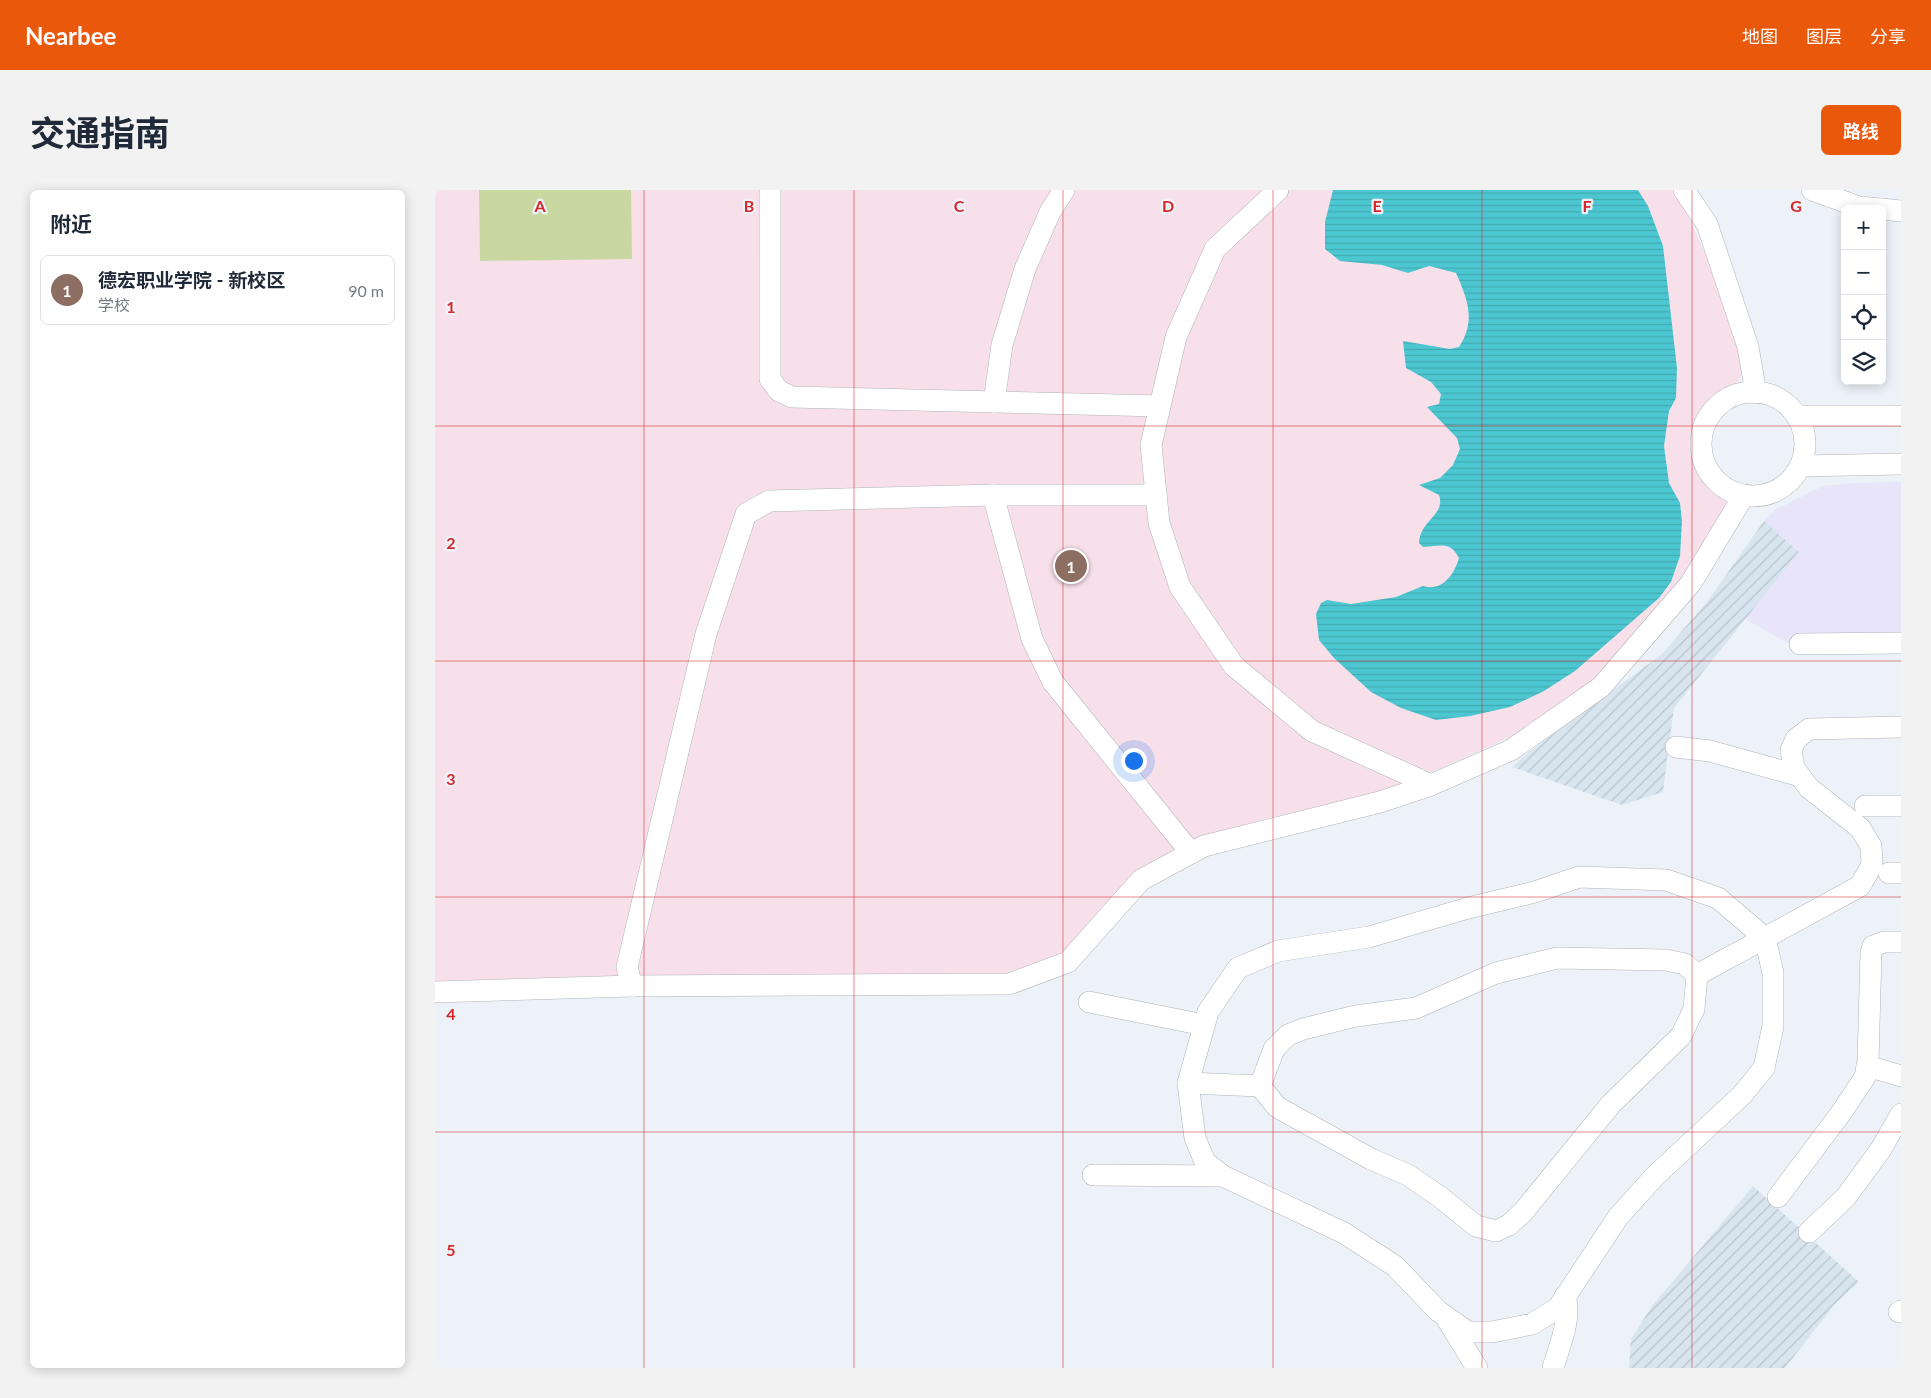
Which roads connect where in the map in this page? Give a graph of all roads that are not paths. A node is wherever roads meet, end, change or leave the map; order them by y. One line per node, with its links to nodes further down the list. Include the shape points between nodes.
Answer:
1 (770, 190): 10 (street, via 770,379 779,391 792,397)
2 (1064, 190): 10 (street, via 1050,212 1025,269 1002,345)
3 (1278, 190): 11 (street, via 1215,249 1176,337)
4 (1684, 190): 9 (street, via 1707,224 1748,347)
5 (1812, 190): 6 (street)
6 (1853, 205)
7 (1886, 210): 8 (street)
8 (1901, 211)
9 (1756, 393): 12 (street, via 1775,397); 18 (street, via 1744,392 1713,410 1704,426 1701,445 1704,463 1712,476 1725,488)
10 (994, 402): 11 (street)
11 (1160, 406): 17 (street, via 1151,445)
12 (1798, 416): 13 (street); 15 (street, via 1805,448)
13 (1901, 416)
14 (1901, 464): 15 (street)
15 (1801, 466): 18 (street, via 1793,478 1779,489 1762,495)
16 (993, 495): 17 (street); 27 (street, via 1032,639 1053,682); 31 (street, via 769,502 746,514 706,634 627,967)
17 (1156, 495): 24 (street, via 1159,522 1180,587 1233,666 1313,731)
18 (1744, 495): 24 (street, via 1691,583 1601,687 1511,750)
19 (1800, 644): 20 (street)
20 (1901, 644)
21 (1901, 726): 23 (street, via 1809,729 1796,739 1791,750 1794,768)
22 (1675, 747): 23 (street, via 1710,751)
23 (1800, 776): 28 (street, via 1809,788 1860,828 1871,846 1872,865 1860,886)
24 (1431, 785): 27 (street, via 1380,802 1205,846)
25 (1865, 806): 26 (street)
26 (1901, 806)
27 (1191, 853): 31 (street, via 1141,880 1068,962 1009,984)
28 (1765, 938): 30 (street); 34 (street, via 1718,898 1665,880 1579,877 1369,937 1278,950 1238,968 1208,1012); 44 (street, via 1773,973 1773,1026 1764,1068 1742,1095 1655,1176 1618,1217)
29 (1901, 942): 35 (street, via 1884,942 1873,946 1871,952)
30 (1697, 975): 38 (street, via 1685,964 1666,960 1592,958 1557,958 1496,973 1415,1008 1356,1016 1287,1035 1274,1049); 38 (street, via 1694,1009 1681,1036 1611,1104 1523,1212 1509,1225 1496,1231 1476,1226 1408,1175 1371,1159 1277,1107)
31 (632, 986): 32 (street)
32 (435, 992)
33 (1089, 1002): 34 (street)
34 (1204, 1025): 37 (street)
35 (1867, 1066): 36 (street); 42 (street, via 1865,1077 1841,1113)
36 (1901, 1076)
37 (1188, 1083): 38 (street); 41 (street, via 1195,1138 1205,1162)
38 (1260, 1086)
39 (1901, 1114): 43 (street, via 1881,1149 1846,1197)
40 (1093, 1175): 41 (street)
41 (1223, 1176): 45 (street, via 1344,1233 1395,1266)
42 (1778, 1197)
43 (1809, 1232)
44 (1565, 1296): 45 (street, via 1558,1308 1532,1324 1491,1332 1468,1332); 47 (street, via 1565,1326)
45 (1445, 1316): 46 (street)
46 (1477, 1368)
47 (1553, 1368)

